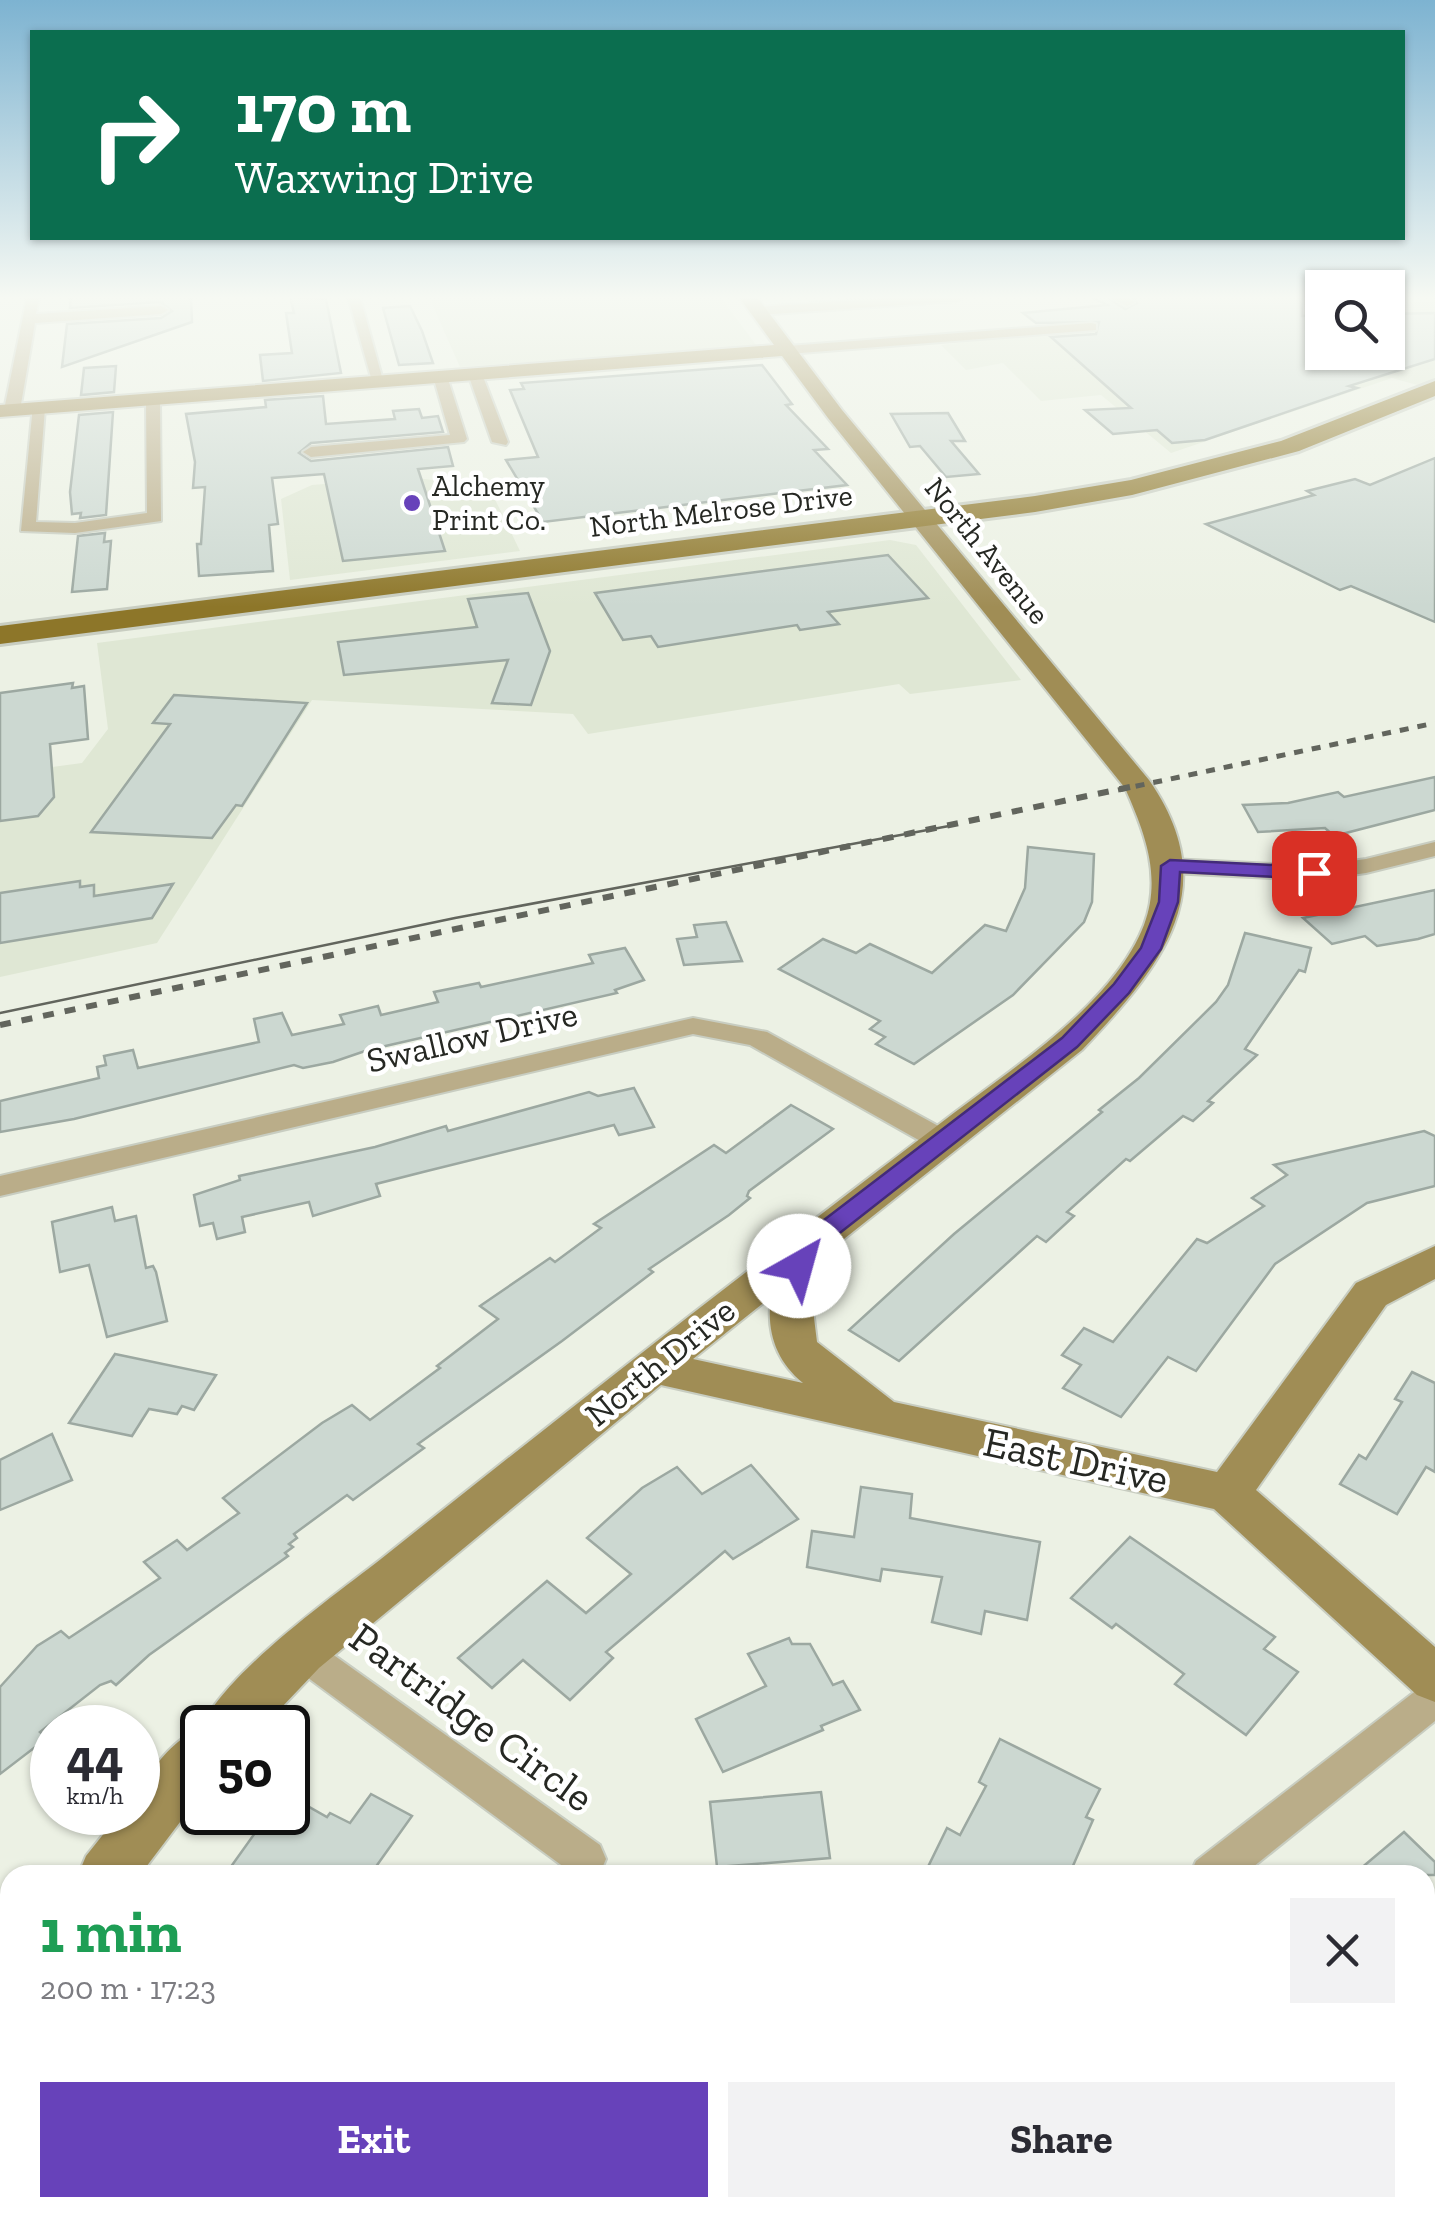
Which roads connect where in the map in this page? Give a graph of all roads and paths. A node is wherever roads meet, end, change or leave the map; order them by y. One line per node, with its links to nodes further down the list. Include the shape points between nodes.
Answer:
1 (147, 400): 7 (main road)
2 (153, 400): 7 (street, via 154,518 75,528 28,526)
3 (447, 400): 10 (street, via 459,439)
4 (485, 400): 9 (street)
5 (828, 400): 11 (main road, North Avenue)
6 (1404, 400): 11 (main road, North Melrose Drive, via 1290,446 1132,487)
7 (38, 408): 8 (main road)
8 (6, 411)
9 (500, 442)
10 (310, 452)
11 (920, 518): 12 (main road, North Melrose Drive); 13 (main road, North Avenue)
12 (0, 636)
13 (1068, 702): 15 (main road, North Drive, via 1139,786 1160,823)
14 (1432, 853): 15 (street, via 1314,873)
15 (1170, 866): 16 (main road, North Drive, via 1168,902 1150,949 1122,988 1069,1042)
16 (941, 1140): 17 (street, Swallow Drive, via 758,1038 693,1026); 18 (main road, North Drive)
17 (0, 1186)
18 (808, 1245): 20 (main road, North Drive); 21 (main road, via 790,1288 804,1358)
19 (1435, 1261): 22 (main road, via 1371,1294)
20 (653, 1367): 21 (main road, East Drive); 23 (main road, North Drive)
21 (889, 1419): 22 (main road, East Drive)
22 (1228, 1493): 24 (main road, East Drive)
23 (301, 1652): 26 (main road, North Drive); 28 (street, Partridge Circle)
24 (1435, 1679)
25 (1435, 1698): 30 (street)
26 (249, 1705)
27 (180, 1780): 29 (main road)
28 (586, 1859)
29 (114, 1865)
30 (1224, 1865)

